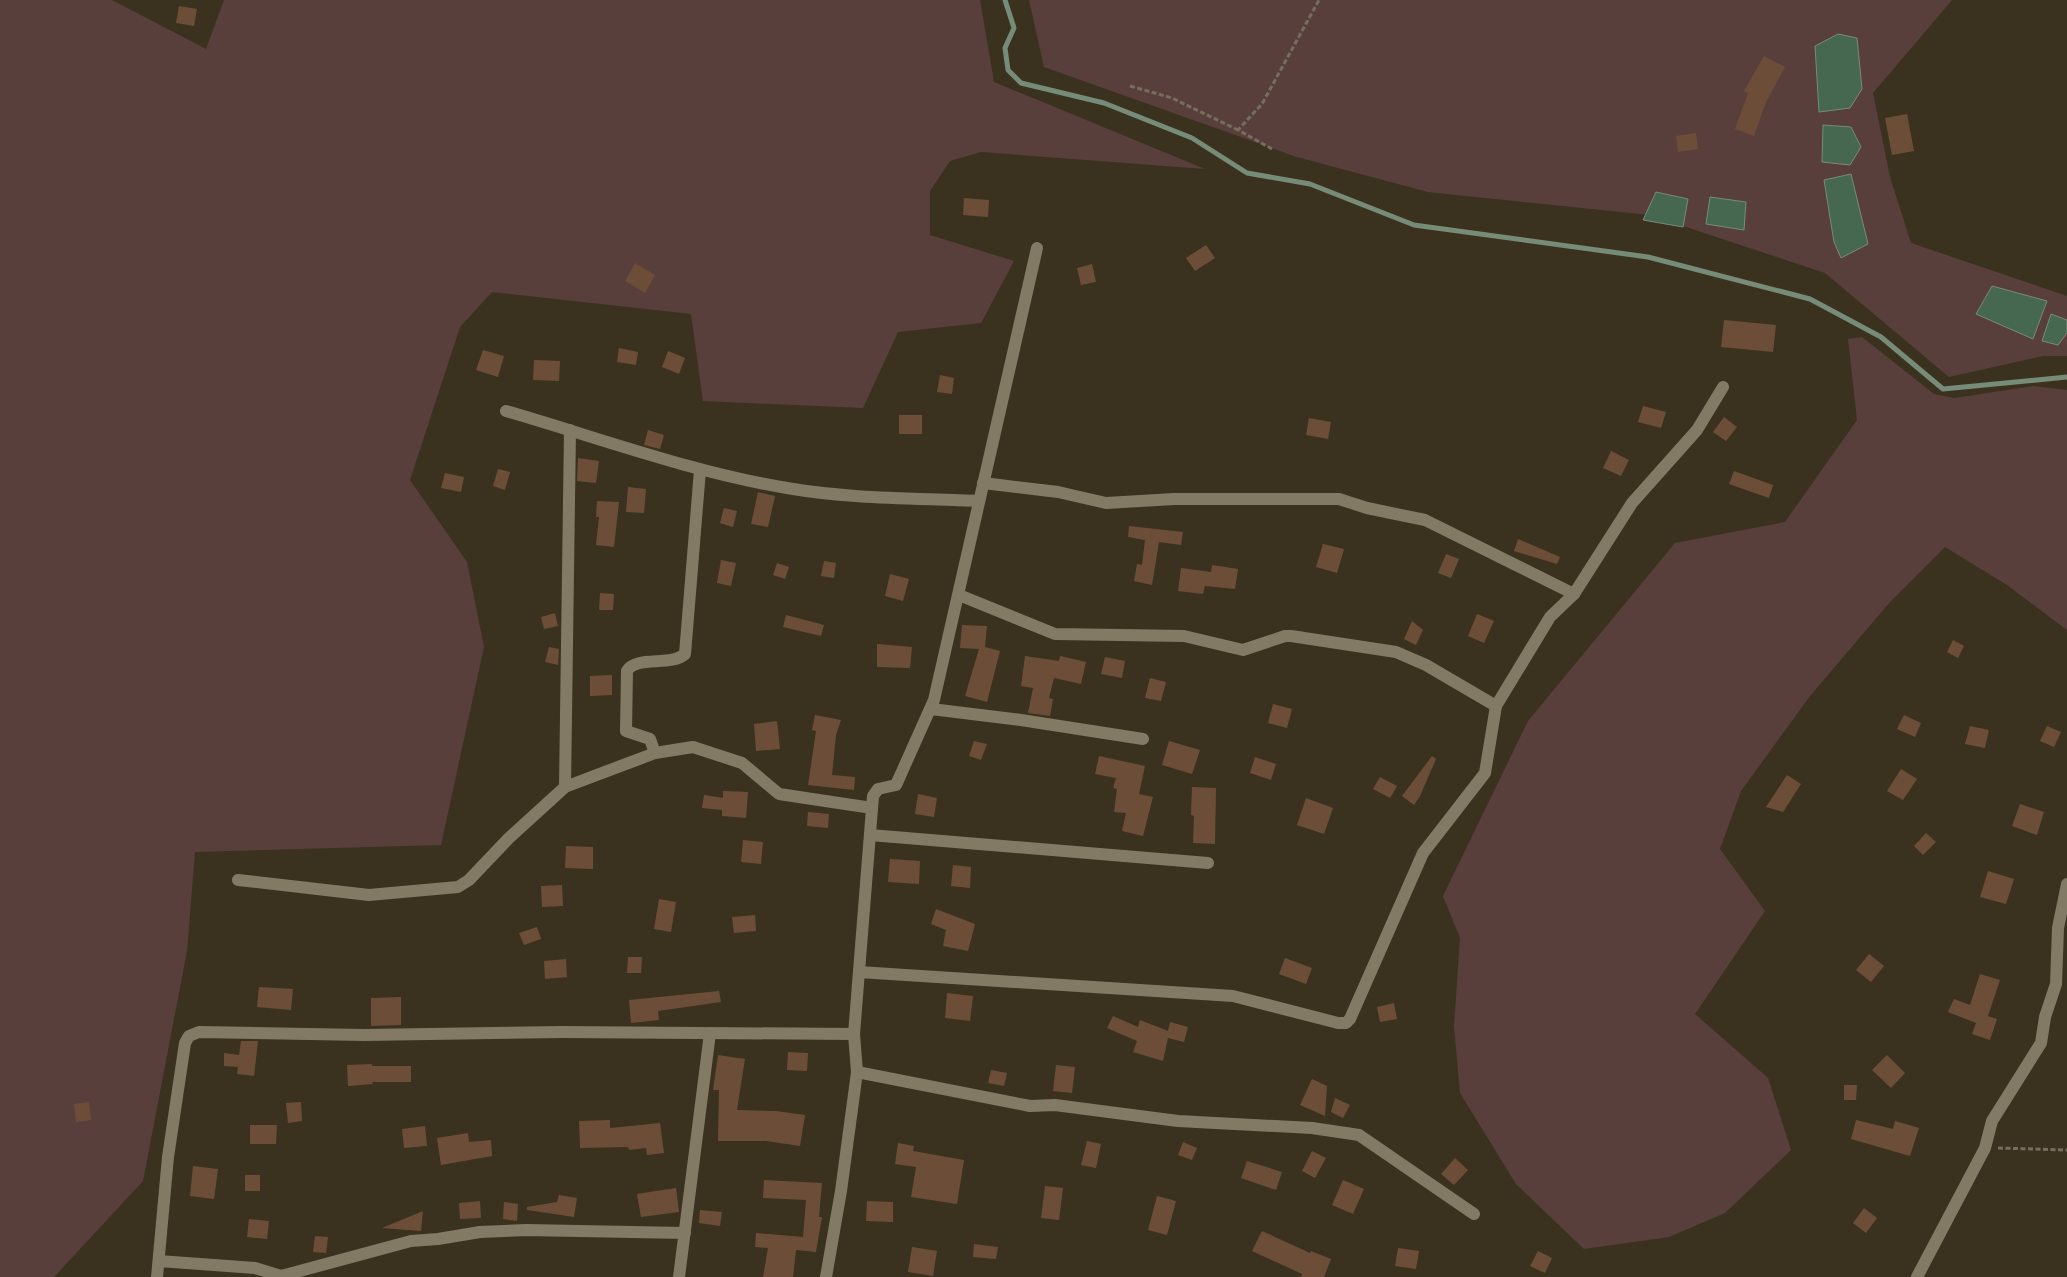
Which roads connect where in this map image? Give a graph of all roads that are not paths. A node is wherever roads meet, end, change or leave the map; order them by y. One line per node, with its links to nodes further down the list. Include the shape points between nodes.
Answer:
1 (1037, 248): 6 (street)
2 (1723, 387): 8 (street, via 1697,430 1632,503)
3 (506, 411): 4 (street)
4 (570, 430): 5 (street); 14 (street)
5 (700, 470): 7 (street, via 815,492); 13 (street, via 685,654 678,659 634,664 627,671 626,731 650,739)
6 (983, 483): 7 (street); 8 (street, via 1058,492 1106,503 1174,499 1339,499 1425,520)
7 (979, 501): 9 (street)
8 (1574, 594): 10 (street, via 1550,617)
9 (958, 595): 10 (street, via 1055,634 1184,636 1243,650 1291,636 1396,652 1426,665); 11 (street)
10 (1496, 706): 20 (street, via 1486,773 1423,853 1346,1023 1233,996)
11 (931, 709): 12 (street); 15 (street, via 896,784 878,789 873,796)
12 (1143, 739)
13 (655, 753): 14 (street); 15 (street, via 692,747 742,763 779,794)
14 (565, 787): 18 (street, via 458,887 369,895)
15 (872, 808): 16 (street)
16 (870, 835): 17 (street); 20 (street)
17 (1208, 862)
18 (238, 880)
19 (2067, 884): 30 (street, via 2058,928 2056,984 2045,1017 2041,1043 1992,1121 1985,1148)
20 (859, 972): 22 (street)
21 (710, 1033): 22 (street); 25 (street); 26 (street, via 364,1036 199,1032 185,1043 168,1157)
22 (854, 1034): 23 (street)
23 (857, 1072): 24 (street, via 1030,1106 1055,1105 1178,1121 1312,1128 1359,1134); 29 (street)
24 (1474, 1214)
25 (684, 1233): 26 (street, via 480,1232 438,1240 411,1241 281,1276 255,1268); 28 (street)
26 (159, 1261): 27 (street)
27 (157, 1277)
28 (679, 1277)
29 (826, 1277)
30 (1916, 1277)

